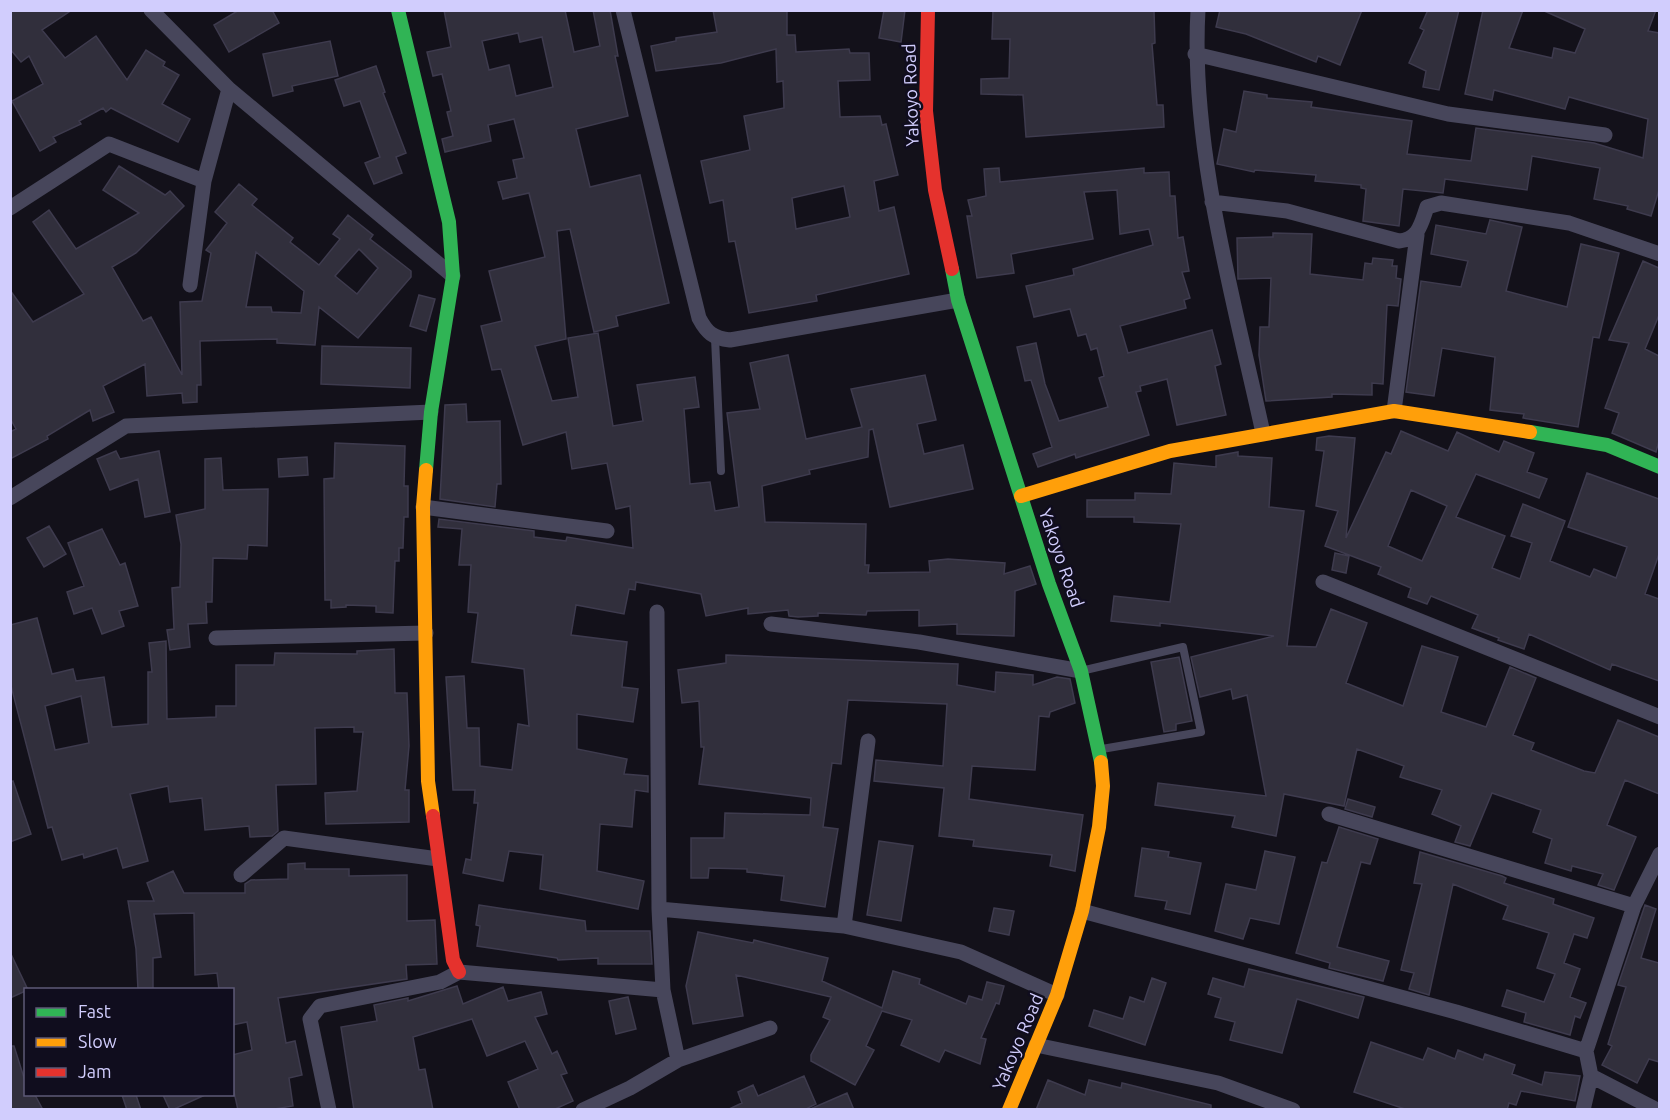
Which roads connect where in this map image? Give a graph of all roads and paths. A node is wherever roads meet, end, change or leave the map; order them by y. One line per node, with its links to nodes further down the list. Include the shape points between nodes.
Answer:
1 (151, 10): 7 (street)
2 (398, 10): 14 (street, via 449,222)
3 (623, 10): 17 (street, via 699,318)
4 (928, 10): 16 (street, Yakoyo Road, via 926,111 935,190)
5 (1198, 10): 6 (street)
6 (1195, 54): 8 (street, via 1448,114); 10 (street)
7 (229, 89): 9 (street); 14 (street)
8 (1605, 135)
9 (204, 181): 11 (street, via 109,144); 15 (street)
10 (1212, 202): 12 (street, via 1287,212 1399,241); 20 (street)
11 (10, 208)
12 (1416, 235): 13 (street, via 1427,207 1441,203 1569,223); 18 (street)
13 (1659, 254)
14 (453, 276): 19 (street)
15 (190, 285)
16 (958, 300): 17 (street, via 730,340); 23 (street, Yakoyo Road)
17 (715, 338): 22 (lane)
18 (1394, 411): 20 (street); 21 (street, via 1607,445)
19 (431, 412): 24 (street, via 126,426); 25 (street)
20 (1263, 434): 23 (street, via 1170,451)
21 (1659, 467)
22 (721, 471)
23 (1021, 496): 32 (street, Yakoyo Road)
24 (10, 498)
25 (423, 507): 26 (street); 30 (street)
26 (607, 531)
27 (1323, 582): 33 (street)
28 (657, 612): 41 (street)
29 (771, 624): 32 (street, via 919,642)
30 (426, 633): 31 (street); 38 (street, via 428,782)
31 (216, 638)
32 (1081, 671): 35 (street, Yakoyo Road); 35 (lane, via 1183,647 1201,732)
33 (1659, 717)
34 (868, 741): 43 (street)
35 (1100, 749): 42 (street, Yakoyo Road, via 1103,786 1099,827)
36 (1329, 814): 40 (street)
37 (1659, 854): 40 (street)
38 (438, 859): 39 (street, via 284,838); 44 (street, via 453,960)
39 (241, 875)
40 (1634, 906): 49 (street)
41 (659, 909): 43 (street); 45 (street)
42 (1082, 911): 46 (street, Yakoyo Road); 49 (street)
43 (844, 926): 46 (street, via 961,952)
44 (459, 972): 45 (street); 52 (street, via 440,982 320,1006 310,1019)
45 (663, 990): 50 (street)
46 (1057, 995): 48 (street, Yakoyo Road)
47 (770, 1028): 50 (street)
48 (1036, 1045): 54 (street, Yakoyo Road); 55 (street, via 1218,1083)
49 (1586, 1051): 51 (street)
50 (678, 1060): 53 (street)
51 (1591, 1076): 56 (street); 57 (street)
52 (329, 1110)
53 (583, 1110)
54 (1009, 1110)
55 (1293, 1110)
56 (1583, 1110)
57 (1657, 1110)

